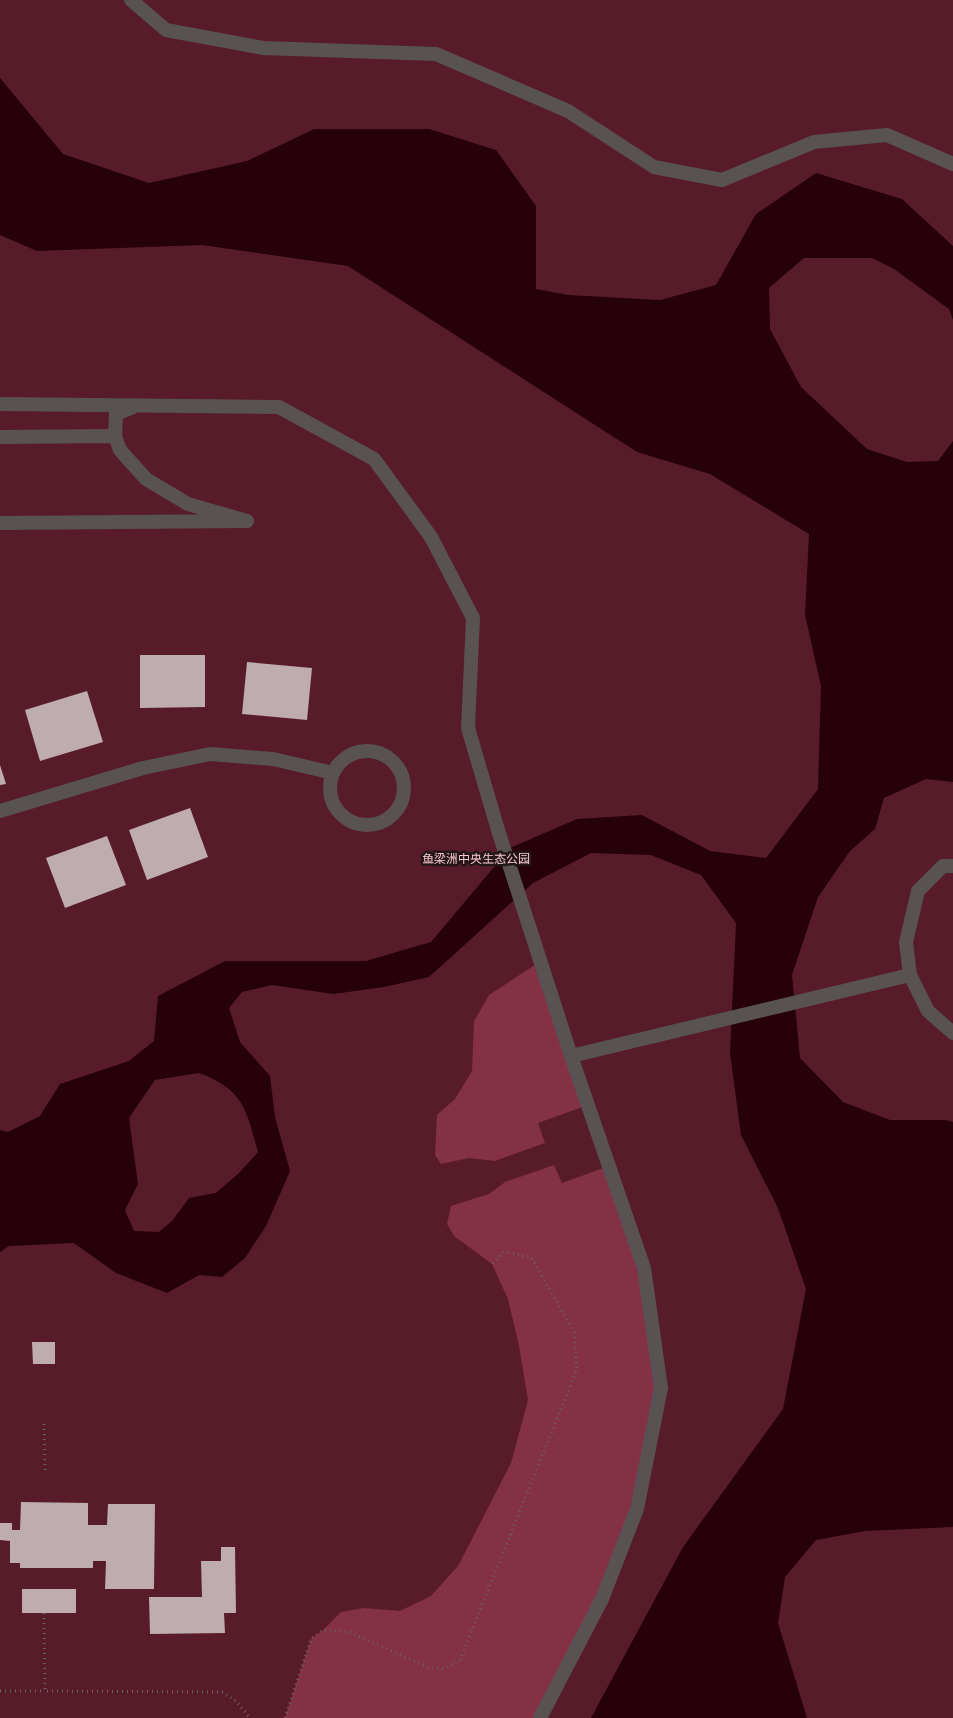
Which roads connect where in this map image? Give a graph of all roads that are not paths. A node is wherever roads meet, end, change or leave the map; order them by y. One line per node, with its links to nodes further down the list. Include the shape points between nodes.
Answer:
1 (131, 0): 2 (street, via 166,30 263,48 436,54 568,111 654,167 722,180 814,142 887,135)
2 (953, 164)
3 (0, 404): 4 (street)
4 (137, 406): 5 (street, via 116,414); 13 (street, via 279,407 374,459 432,537 473,618 468,728)
5 (115, 436): 6 (street); 7 (street, via 120,450 146,479 188,504 247,521)
6 (0, 437)
7 (0, 523)
8 (333, 773): 8 (street, via 330,789 334,806 350,821 361,825 384,821 401,802 403,778 388,757 376,752 350,754); 9 (street, via 273,759 210,754 142,768)
9 (0, 811)
10 (953, 866): 11 (street, via 943,866 918,891 906,942)
11 (910, 975): 12 (street, via 928,1011); 13 (street)
12 (953, 1033)
13 (571, 1056): 14 (street, via 644,1268 661,1388 637,1509 602,1599)
14 (540, 1718)

